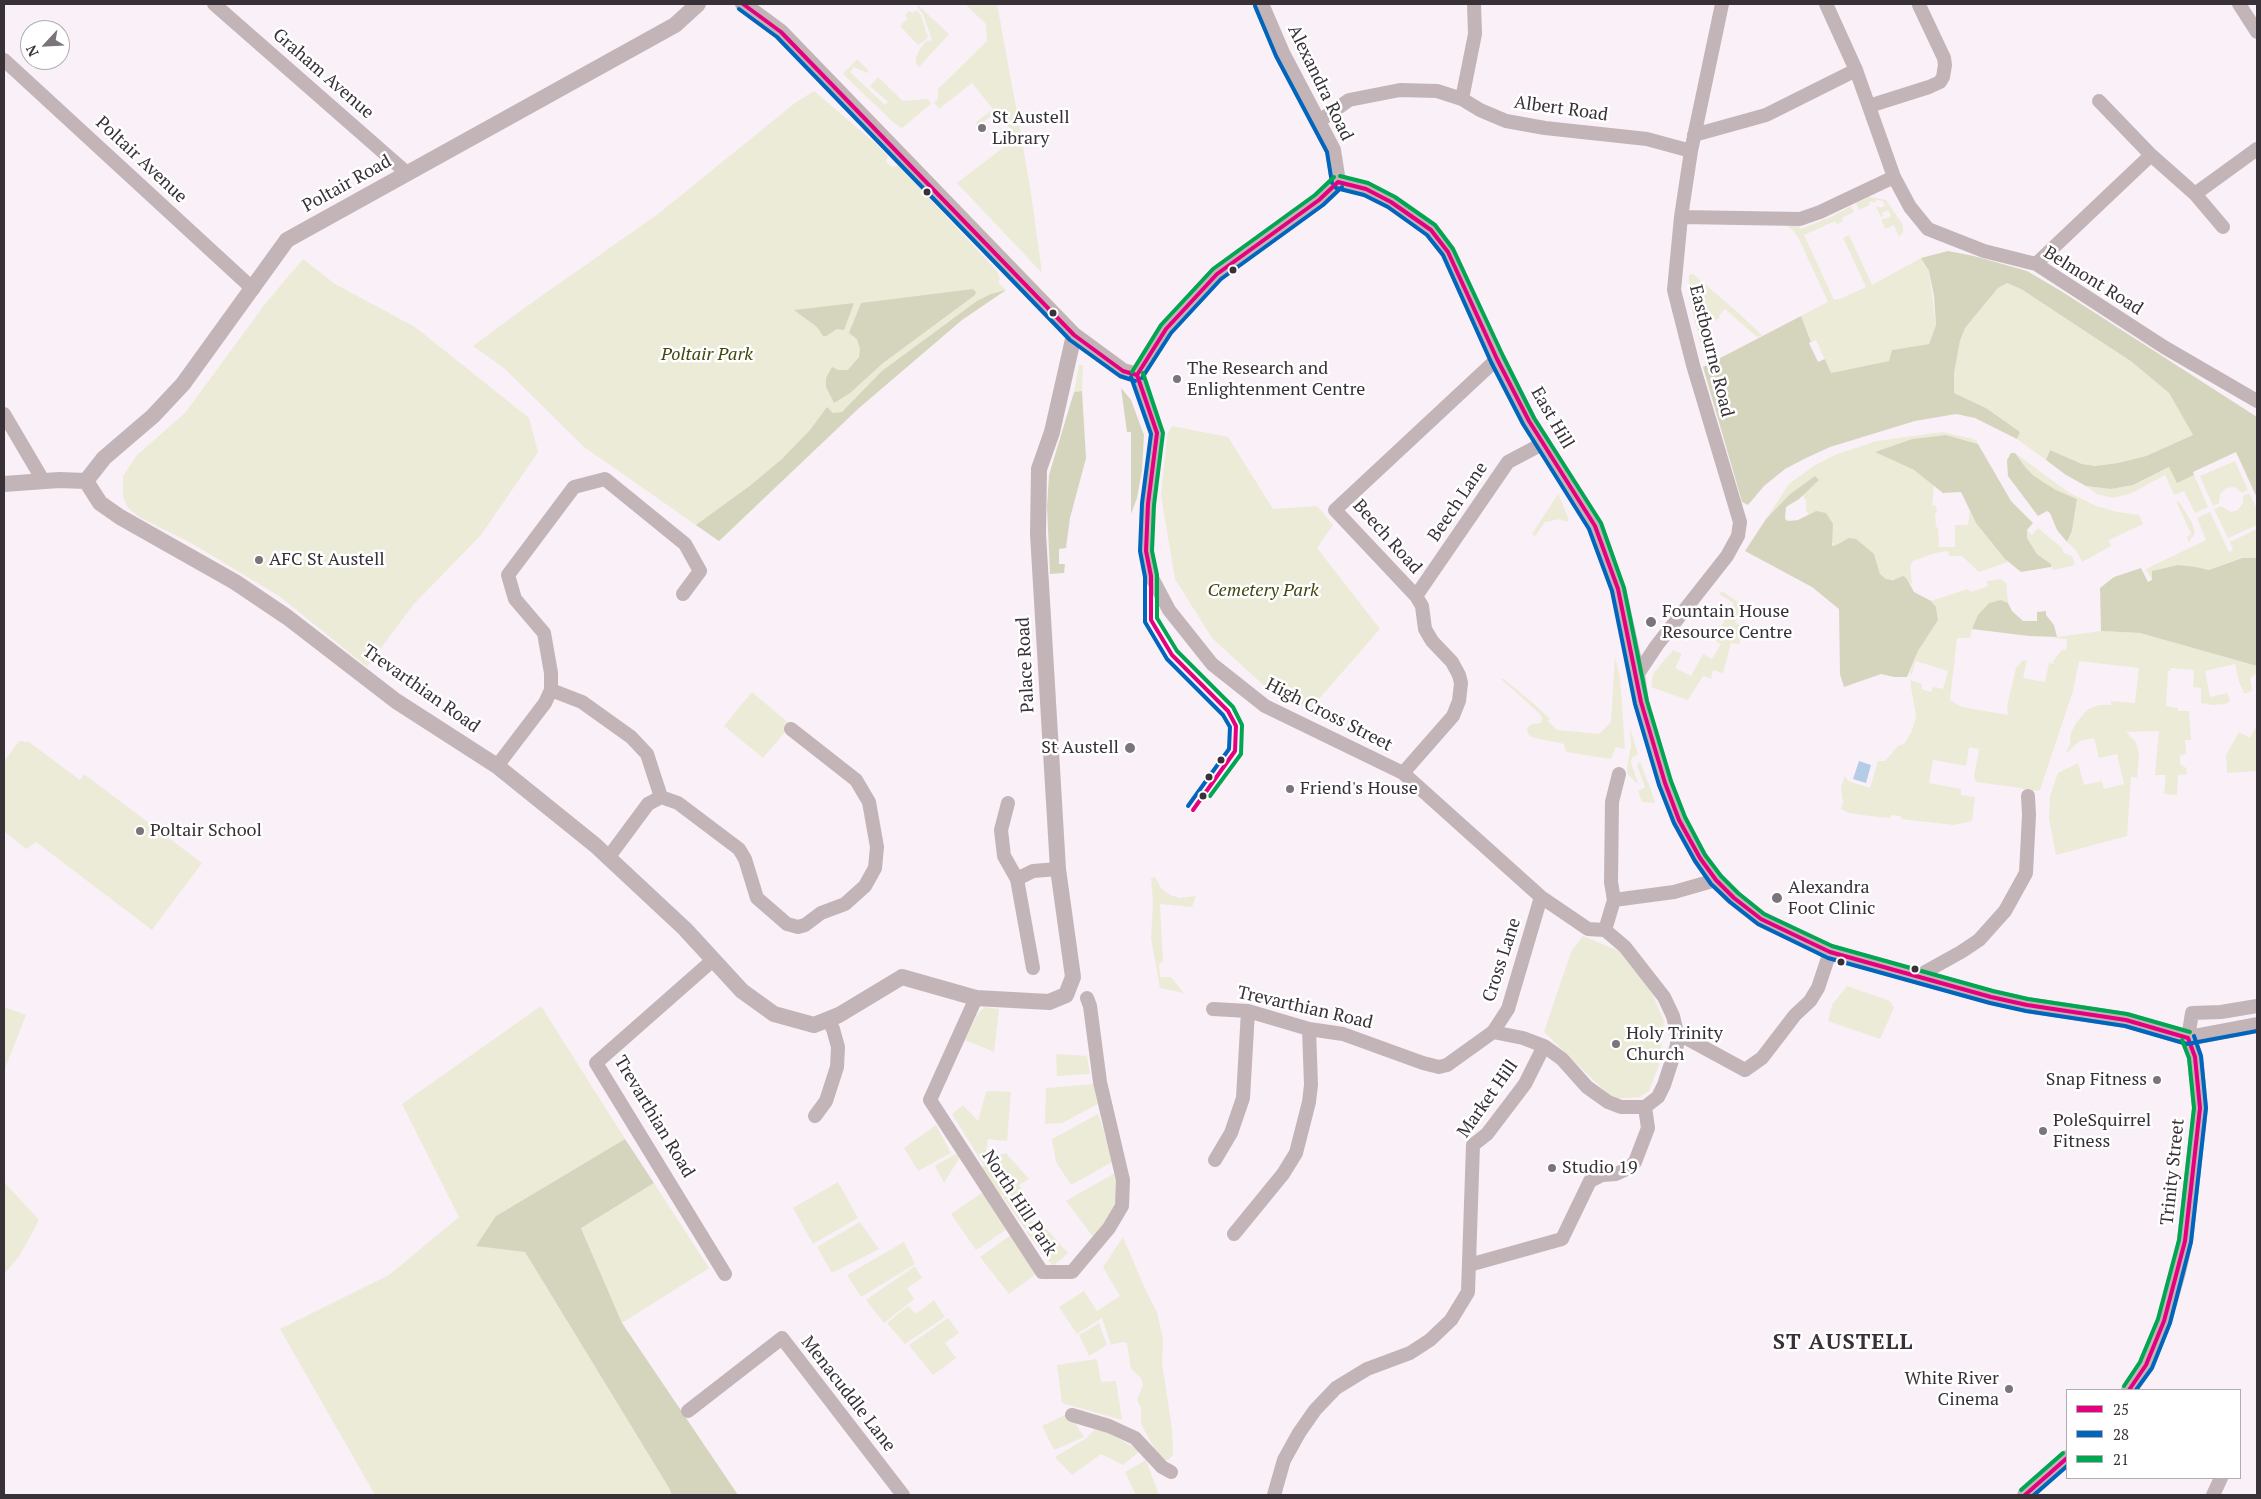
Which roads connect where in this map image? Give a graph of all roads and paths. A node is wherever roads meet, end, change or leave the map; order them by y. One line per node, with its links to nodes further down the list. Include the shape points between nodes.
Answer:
1 (214, 4): 21 (street, Graham Avenue)
2 (698, 4): 21 (street, Poltair Road, via 675,25)
3 (743, 4): 29 (street, via 781,32)
4 (1261, 4): 16 (street, Alexandra Road, via 1282,54)
5 (1474, 4): 13 (street, via 1475,34)
6 (1722, 4): 17 (street, Eastbourne Road)
7 (1826, 4): 12 (street, Belmont Road)
8 (2238, 4): 10 (street)
9 (1919, 5): 15 (street, via 1944,58 1943,77 1935,85)
10 (2257, 32)
11 (4, 60): 28 (street, Poltair Avenue)
12 (1856, 70): 15 (street, Belmont Road); 17 (street, via 1766,114)
13 (1462, 99): 16 (street, Albert Road, via 1436,90 1381,93 1349,100); 19 (street, Albert Road, via 1506,121 1647,139)
14 (2099, 101): 20 (street)
15 (1869, 106): 22 (street, Belmont Road)
16 (1318, 122): 23 (street, Alexandra Road, via 1333,150)
17 (1694, 135): 19 (street, Eastbourne Road)
18 (2257, 149): 24 (street)
19 (1691, 151): 25 (street, Eastbourne Road)
20 (2151, 155): 24 (street); 27 (street)
21 (408, 173): 28 (street, Poltair Road, via 286,240)
22 (1894, 177): 25 (street, via 1800,219); 27 (street, Belmont Road, via 1910,207 1928,229 1984,251)
23 (1338, 182): 30 (street, East Hill, via 1366,189 1431,230 1448,252); 31 (street, via 1319,200 1217,274)
24 (2195, 194): 26 (street)
25 (1681, 217): 40 (street, Eastbourne Road, via 1674,290 1740,522 1738,536 1728,556)
26 (2223, 227)
27 (2036, 264): 32 (street, Belmont Road, via 2164,347)
28 (253, 289): 35 (street, Poltair Road, via 183,384 153,416 104,458)
29 (1077, 337): 31 (street); 50 (street, Palace Road, via 1039,470 1038,534)
30 (1497, 359): 34 (street, East Hill); 39 (street, Beech Road, via 1335,510)
31 (1130, 373): 44 (street, High Cross Street, via 1157,433 1146,551 1151,576 1169,610 1212,664 1264,706)
32 (2257, 401)
33 (4, 414): 36 (street)
34 (1542, 444): 39 (street, Beech Lane, via 1508,462); 40 (street, East Hill, via 1584,507 1603,545 1618,589)
35 (86, 480): 36 (street); 43 (street, Trevarthian Road, via 100,503 120,517 235,582 287,616 396,701)
36 (44, 482): 37 (street)
37 (4, 484)
38 (683, 594): 41 (street, via 700,571 685,544 605,479 574,487 508,575 515,599 544,634)
39 (1416, 596): 44 (street, Beech Road, via 1422,606 1425,629 1457,670 1461,691 1453,716)
40 (1637, 675): 52 (street, East Hill, via 1646,725 1664,783 1683,828)
41 (551, 690): 43 (street, via 545,703); 47 (street, via 582,702 632,737 647,754)
42 (791, 729): 47 (street, via 856,780 869,802 877,847 875,868 865,886 845,904 821,913 805,925 788,924 756,898 739,849 678,803)
43 (497, 766): 49 (street, Trevarthian Road)
44 (1403, 773): 53 (street, High Cross Street)
45 (1619, 774): 54 (street, via 1612,802 1610,876)
46 (2028, 796): 59 (street, via 2026,873 2010,904 1979,940)
47 (661, 797): 49 (street, via 648,804)
48 (1008, 803): 51 (street, via 1001,830 1004,856)
49 (608, 858): 57 (street, Trevarthian Road, via 685,929)
50 (1058, 869): 51 (street, via 1033,871); 60 (street, Palace Road, via 1073,977)
51 (1017, 879): 58 (street)
52 (1716, 880): 54 (street, via 1674,892); 56 (street, East Hill, via 1761,919)
53 (1541, 897): 55 (street, High Cross Street, via 1588,929); 69 (street, Cross Lane, via 1511,1002)
54 (1614, 900): 55 (street)
55 (1605, 930): 70 (street, via 1624,947 1664,997)
56 (1830, 952): 59 (street, East Hill); 70 (street, via 1812,998 1762,1058 1745,1070)
57 (713, 960): 66 (street, Trevarthian Road, via 742,991 774,1014 814,1025); 78 (street, Trevarthian Road, via 596,1062)
58 (1033, 968)
59 (1916, 977): 71 (street, East Hill, via 2027,1005 2126,1020)
60 (1066, 995): 61 (street, Trevarthian Road, via 1049,1002)
61 (976, 998): 62 (street, North Hill Park, via 930,1100 1042,1272 1072,1272 1109,1228 1122,1206 1123,1180 1100,1082); 66 (street, Trevarthian Road, via 902,977)
62 (1087, 998)
63 (2257, 1006): 71 (street, via 2192,1013)
64 (1213, 1008): 65 (street, Trevarthian Road)
65 (1248, 1012): 68 (street, Trevarthian Road); 75 (street, via 1243,1098 1231,1134)
66 (828, 1019): 74 (street, via 838,1047 836,1067 826,1101)
67 (2257, 1025): 71 (street)
68 (1309, 1029): 69 (street, Trevarthian Road, via 1352,1037 1439,1067 1453,1061); 76 (street, via 1311,1085 1296,1153)
69 (1493, 1032): 72 (street)
70 (1677, 1033): 73 (street, via 1677,1045 1664,1085 1658,1097)
71 (2188, 1038): 79 (street, Trinity Street, via 2195,1057 2200,1108 2185,1241 2164,1321 2146,1365)
72 (1544, 1046): 73 (street, via 1608,1102); 77 (street, Market Hill, via 1524,1084 1487,1134 1473,1145)
73 (1645, 1107): 77 (street, via 1648,1128 1635,1162 1616,1174 1602,1175 1590,1182 1562,1239)
74 (815, 1116)
75 (1215, 1160)
76 (1234, 1234)
77 (1469, 1265): 86 (street, Market Hill, via 1468,1292 1451,1320 1430,1340 1336,1388 1316,1410 1284,1460)
78 (725, 1274)
79 (2130, 1389)
80 (688, 1411): 85 (street, Menacuddle Lane, via 782,1338)
81 (1072, 1415): 83 (street, via 1135,1438 1162,1467)
82 (2066, 1459): 87 (street)
83 (1171, 1472)
84 (2221, 1479): 88 (street)
85 (903, 1495)
86 (1274, 1495)
87 (2025, 1495)
88 (2213, 1495)

